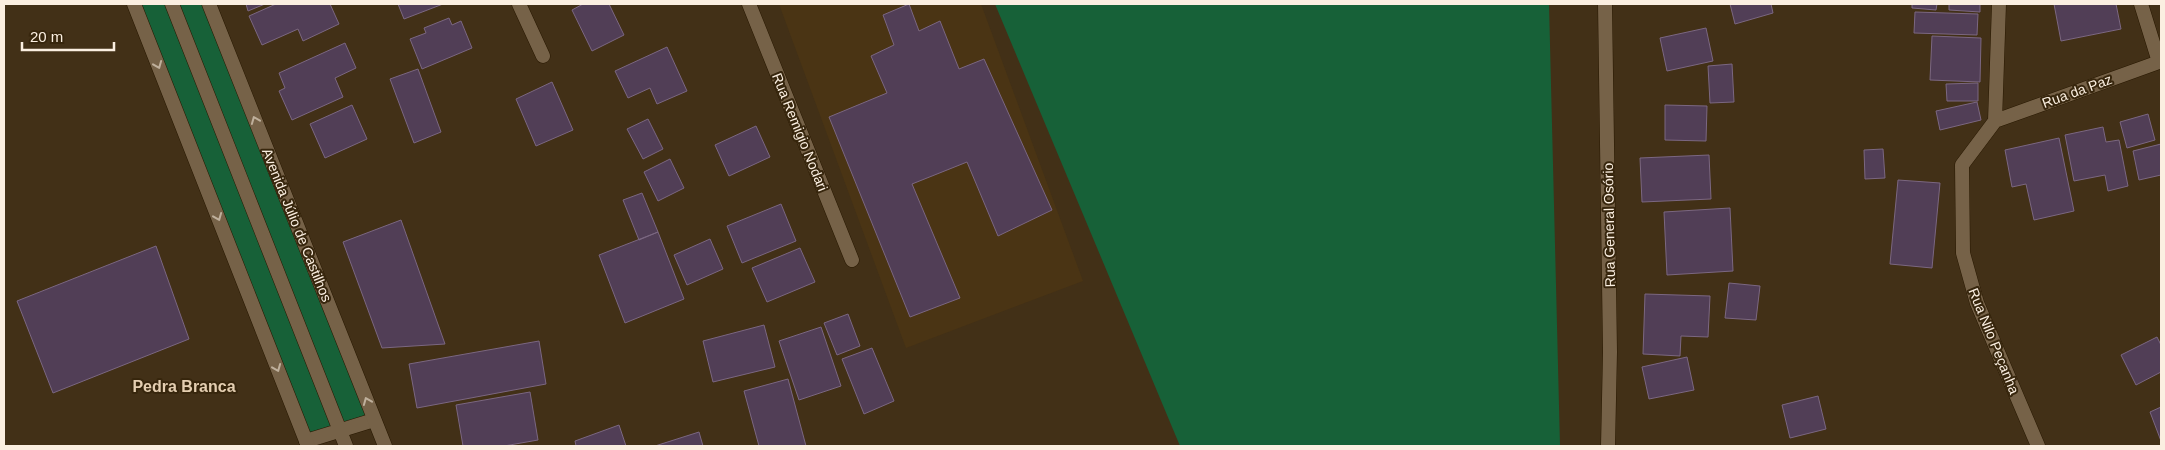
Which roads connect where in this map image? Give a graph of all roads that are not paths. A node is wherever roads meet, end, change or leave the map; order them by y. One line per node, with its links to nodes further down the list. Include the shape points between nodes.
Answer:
1 (134, 4): 14 (street, one-way to 14)
2 (172, 4): 13 (street)
3 (209, 4): 12 (street, Avenida Júlio de Castilhos, one-way to 3)
4 (519, 4): 9 (street)
5 (749, 4): 11 (street, Rua Remigio Nodari)
6 (1605, 4): 17 (street, Rua General Osório, via 1610,352)
7 (1999, 4): 10 (street)
8 (2141, 4): 10 (street, Rua da Paz, via 2159,62)
9 (543, 56)
10 (1995, 121): 18 (street, Rua Nilo Peçanha, via 1962,165 1963,253 1977,303)
11 (852, 260)
12 (374, 420): 13 (street); 16 (street, Avenida Júlio de Castilhos)
13 (341, 429): 14 (street); 15 (street)
14 (307, 444)
15 (346, 446)
16 (385, 446)
17 (1608, 446)
18 (2038, 446)

